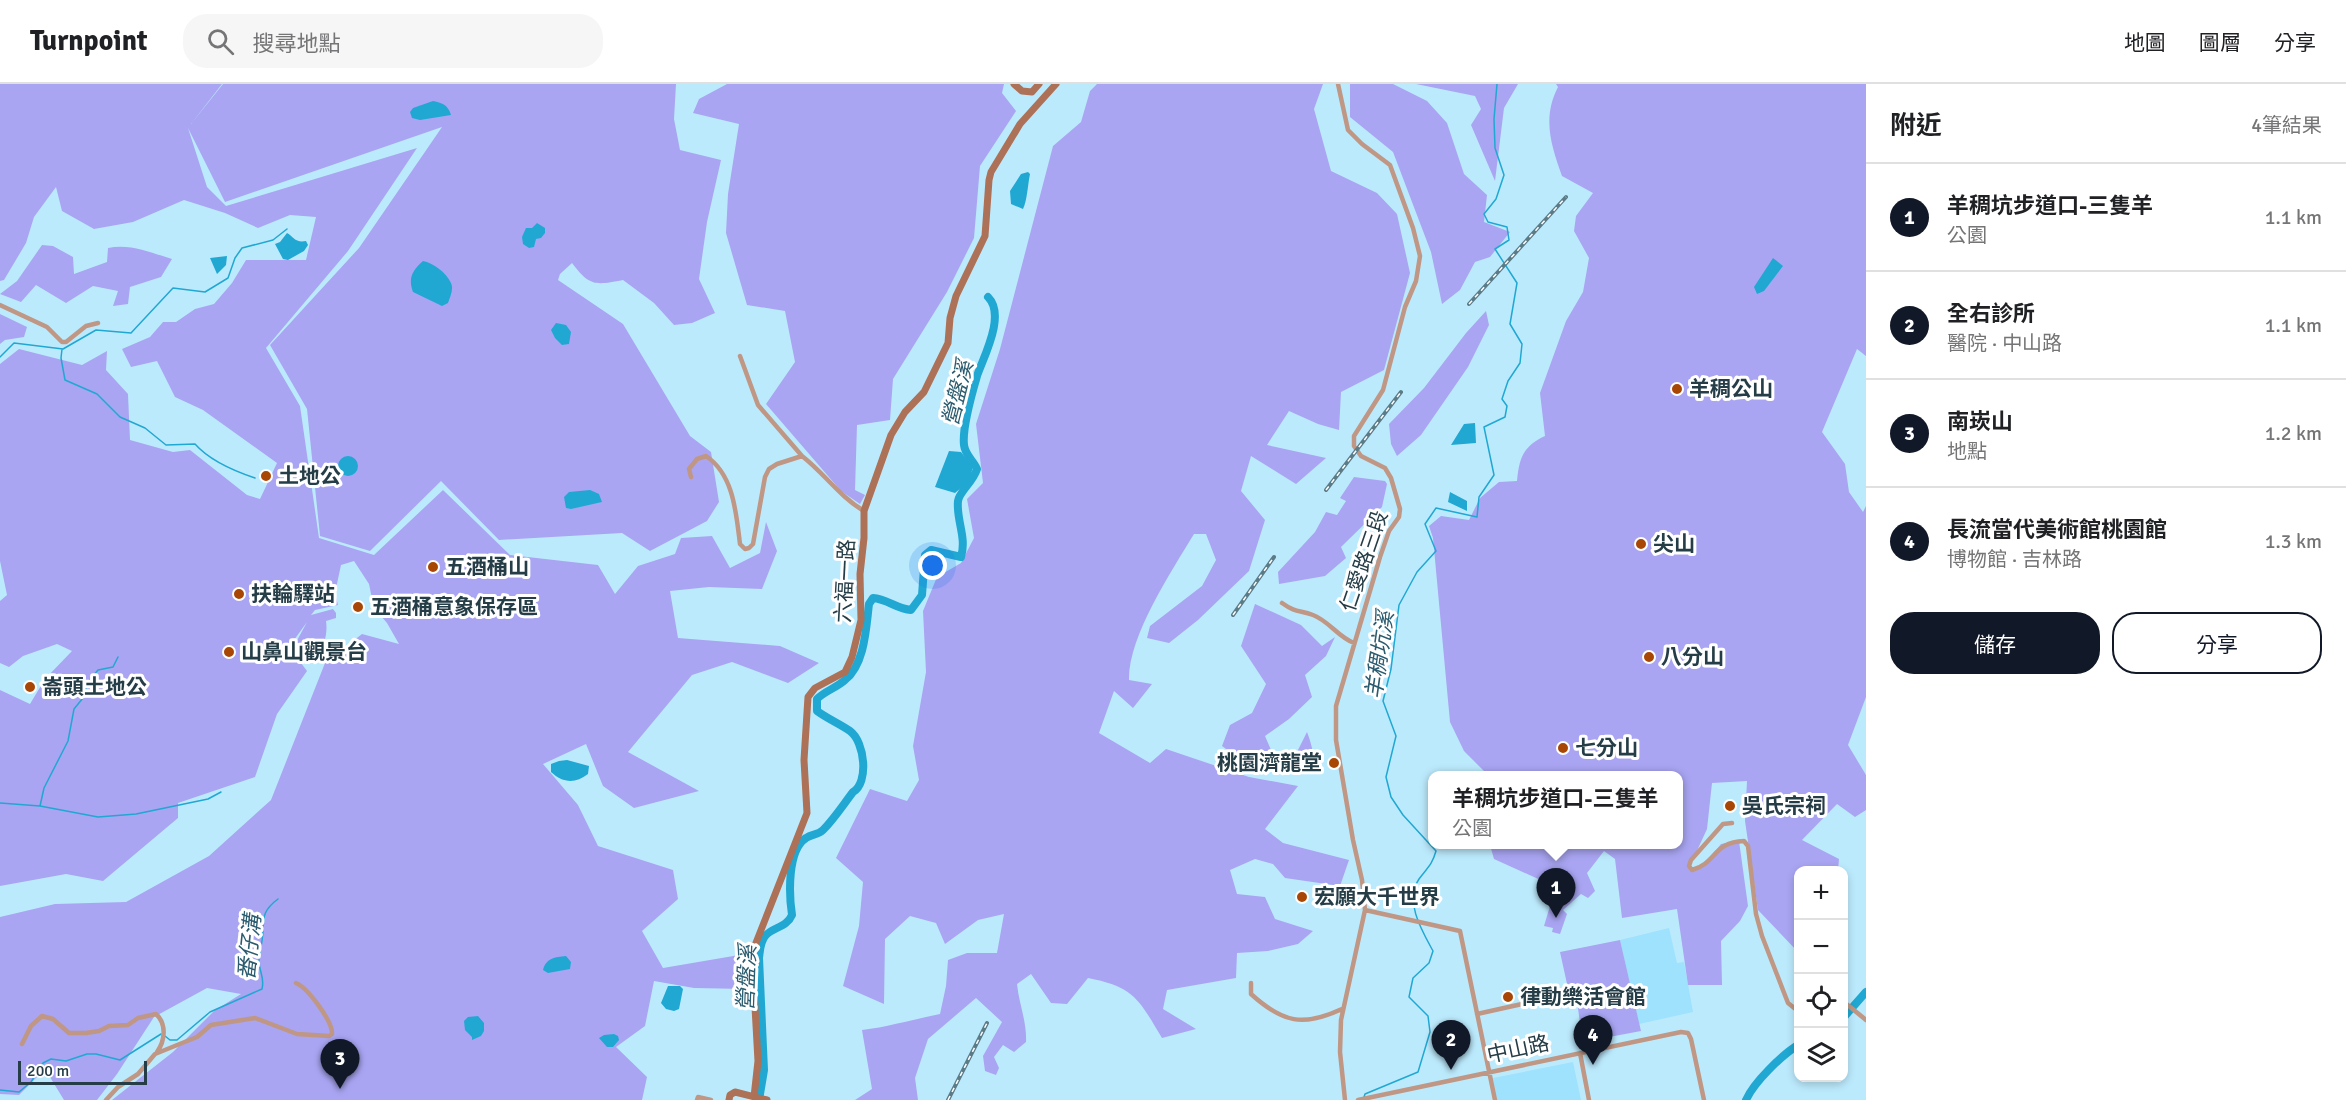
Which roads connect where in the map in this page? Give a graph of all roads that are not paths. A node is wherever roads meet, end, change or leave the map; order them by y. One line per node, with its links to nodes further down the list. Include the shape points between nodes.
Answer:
1 (1014, 84): 2 (street, via 1022,91 1032,92)
2 (1040, 84)
3 (1056, 84): 10 (street, 六福一路, via 1020,124 991,172 986,236 956,296 948,343 924,392 891,435)
4 (1338, 84): 12 (street, 仁愛路三段, via 1348,130 1390,165 1420,256 1383,390 1354,436 1354,446 1361,456 1385,468 1400,509 1384,542)
5 (0, 305): 6 (street, via 47,327 63,342 86,326)
6 (98, 323)
7 (740, 356): 8 (street, via 758,405)
8 (802, 456): 9 (street, via 769,469 753,544 745,549 740,544 731,492 716,463 706,456 697,459 689,469); 10 (street, via 847,500)
9 (691, 477)
10 (864, 511): 27 (street, 六福一路, via 858,640 845,672 810,692 804,760 807,813 752,953 758,1061)
11 (1282, 603): 12 (street, via 1294,611 1313,615)
12 (1354, 643): 14 (street, 仁愛路三段, via 1336,706 1336,730)
13 (1732, 823): 19 (street, via 1723,824 1689,866 1692,870 1706,864 1722,845 1744,841 1748,846 1762,936 1788,1003)
14 (1365, 910): 20 (street, 仁愛路三段); 21 (street, via 1460,931)
15 (296, 983): 25 (street, via 315,1001 330,1025 329,1036 297,1034 255,1018 217,1023)
16 (1251, 983): 20 (street, via 1251,994 1281,1016 1317,1020)
17 (1567, 994): 21 (street)
18 (1848, 1005): 22 (street)
19 (1794, 1008)
20 (1342, 1009): 34 (street, 仁愛路三段, via 1339,1042)
21 (1477, 1014): 26 (street)
22 (1866, 1020)
23 (22, 1044): 25 (street, via 31,1026 42,1016 53,1019 69,1033 86,1033 128,1025 156,1014 164,1031 162,1045)
24 (1580, 1053): 26 (street, 中山路); 37 (street); 38 (street, 中山路, via 1688,1033)
25 (155, 1054): 30 (street)
26 (1490, 1072): 28 (street, 中山路); 36 (street)
27 (755, 1097): 32 (street, via 735,1092); 33 (street)
28 (1387, 1098): 35 (street, 中山路)
29 (698, 1099): 31 (street)
30 (106, 1100)
31 (711, 1100)
32 (729, 1100)
33 (765, 1100)
34 (1345, 1100)
35 (1359, 1100)
36 (1495, 1100)
37 (1589, 1100)
38 (1704, 1100)

